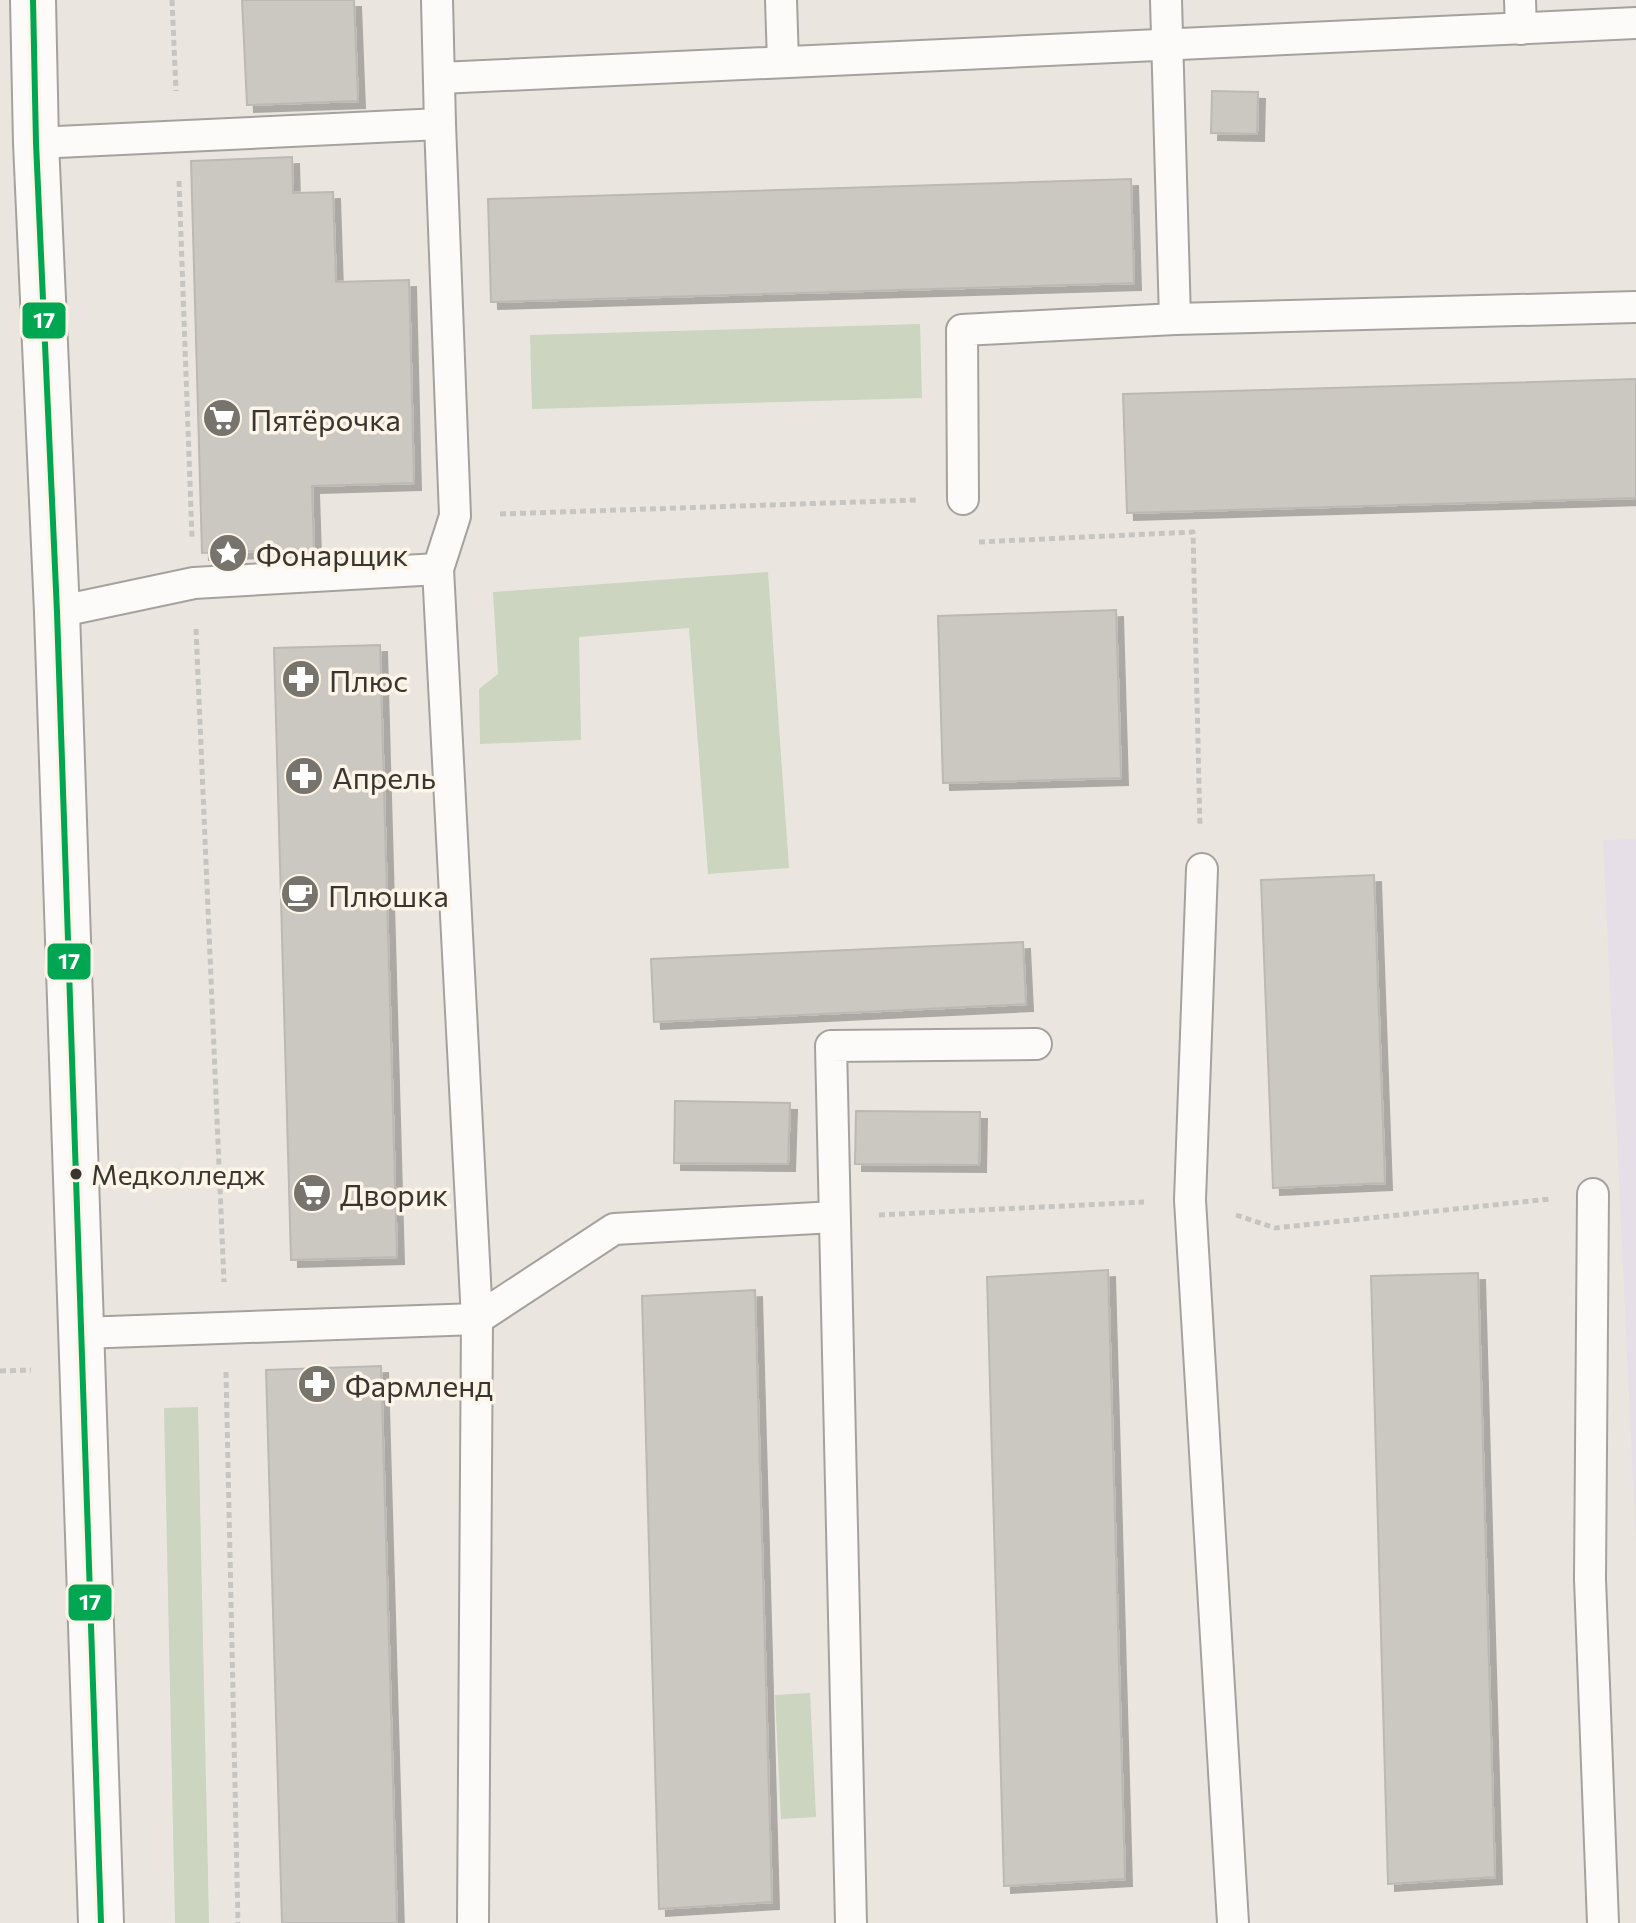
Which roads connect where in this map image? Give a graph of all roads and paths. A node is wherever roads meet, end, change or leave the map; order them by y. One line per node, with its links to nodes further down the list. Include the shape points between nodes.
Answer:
1 (33, 0): 13 (main road)
2 (172, 0): 12 (path)
3 (437, 0): 10 (lane)
4 (781, 0): 9 (lane)
5 (1166, 0): 8 (lane)
6 (1521, 14): 7 (lane); 8 (lane)
7 (1636, 23)
8 (1167, 45): 9 (lane); 15 (lane)
9 (783, 62): 10 (lane)
10 (440, 78): 11 (lane)
11 (440, 124): 12 (lane); 17 (lane)
12 (177, 136): 13 (lane); 19 (path)
13 (36, 143): 20 (main road)
14 (1636, 307): 15 (lane)
15 (1175, 319): 16 (lane, via 962,330)
16 (963, 499): 17 (path); 21 (path, via 966,543 1193,532)
17 (455, 516): 18 (lane)
18 (438, 569): 19 (lane); 25 (lane)
19 (194, 583): 20 (lane); 26 (path)
20 (57, 612): 27 (main road)
21 (1202, 869): 32 (lane, via 1190,1200)
22 (1036, 1044): 24 (lane, via 831,1046)
23 (1593, 1194): 33 (lane, via 1590,1579)
24 (834, 1217): 25 (lane, via 614,1229); 31 (lane)
25 (477, 1319): 26 (lane); 30 (lane)
26 (226, 1329): 27 (lane); 29 (path)
27 (81, 1333): 28 (main road)
28 (101, 1923)
29 (238, 1923)
30 (473, 1923)
31 (851, 1923)
32 (1233, 1923)
33 (1603, 1923)

